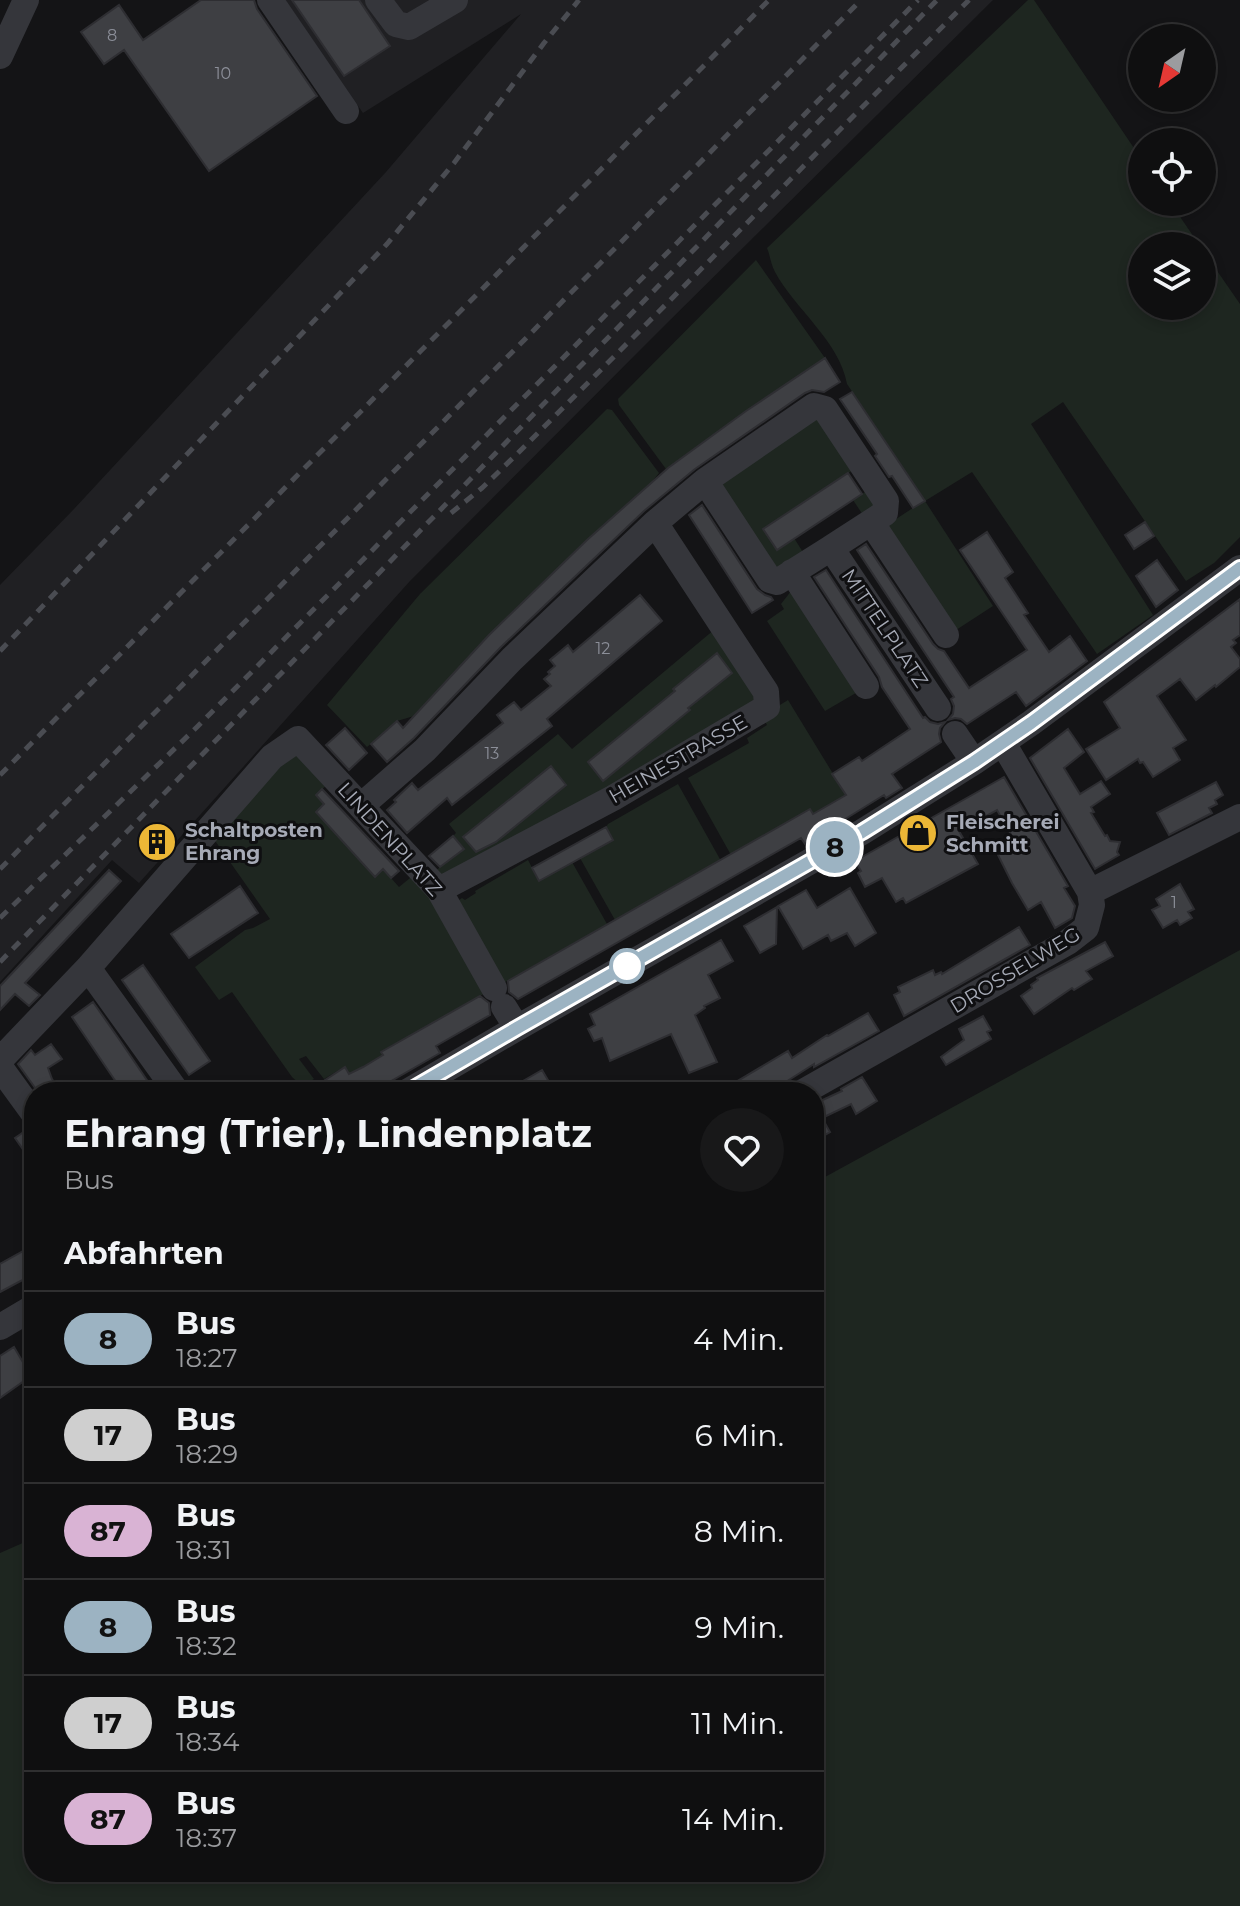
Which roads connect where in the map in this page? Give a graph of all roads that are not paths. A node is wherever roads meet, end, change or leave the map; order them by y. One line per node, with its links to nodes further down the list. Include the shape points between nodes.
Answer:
1 (26, 0): 5 (street)
2 (270, 0): 6 (street)
3 (378, 0): 4 (street, via 396,24 409,27)
4 (455, 0)
5 (0, 56)
6 (346, 111)
7 (705, 481): 8 (street, via 814,406 825,409 886,501 885,513); 9 (street); 12 (street, via 770,580 777,582)
8 (871, 522): 10 (street, MITTELPLATZ); 13 (street)
9 (655, 523): 19 (street, via 502,668 425,750); 21 (street, HEINESTRASSE, via 766,692 767,707 613,798)
10 (831, 548): 12 (street, MITTELPLATZ); 15 (street, MITTELPLATZ)
11 (1240, 568): 17 (street)
12 (792, 572): 14 (street)
13 (946, 635)
14 (866, 686)
15 (938, 708)
16 (955, 734): 18 (street)
17 (1003, 743): 18 (street); 22 (street)
18 (974, 762): 24 (street, via 862,832)
19 (361, 806): 21 (street, LINDENPLATZ); 23 (street, LINDENPLATZ, via 298,739 272,757)
20 (1240, 817): 22 (street)
21 (439, 890): 24 (street, LINDENPLATZ)
22 (1090, 892): 29 (street, DROSSELWEG, via 1086,928 1068,942)
23 (88, 968): 25 (street); 27 (street)
24 (505, 1008): 28 (street)
25 (0, 1060)
26 (0, 1067): 30 (street)
27 (170, 1082)
28 (419, 1082)
29 (821, 1082)
30 (24, 1100)
31 (24, 1313): 32 (street)
32 (0, 1327)

